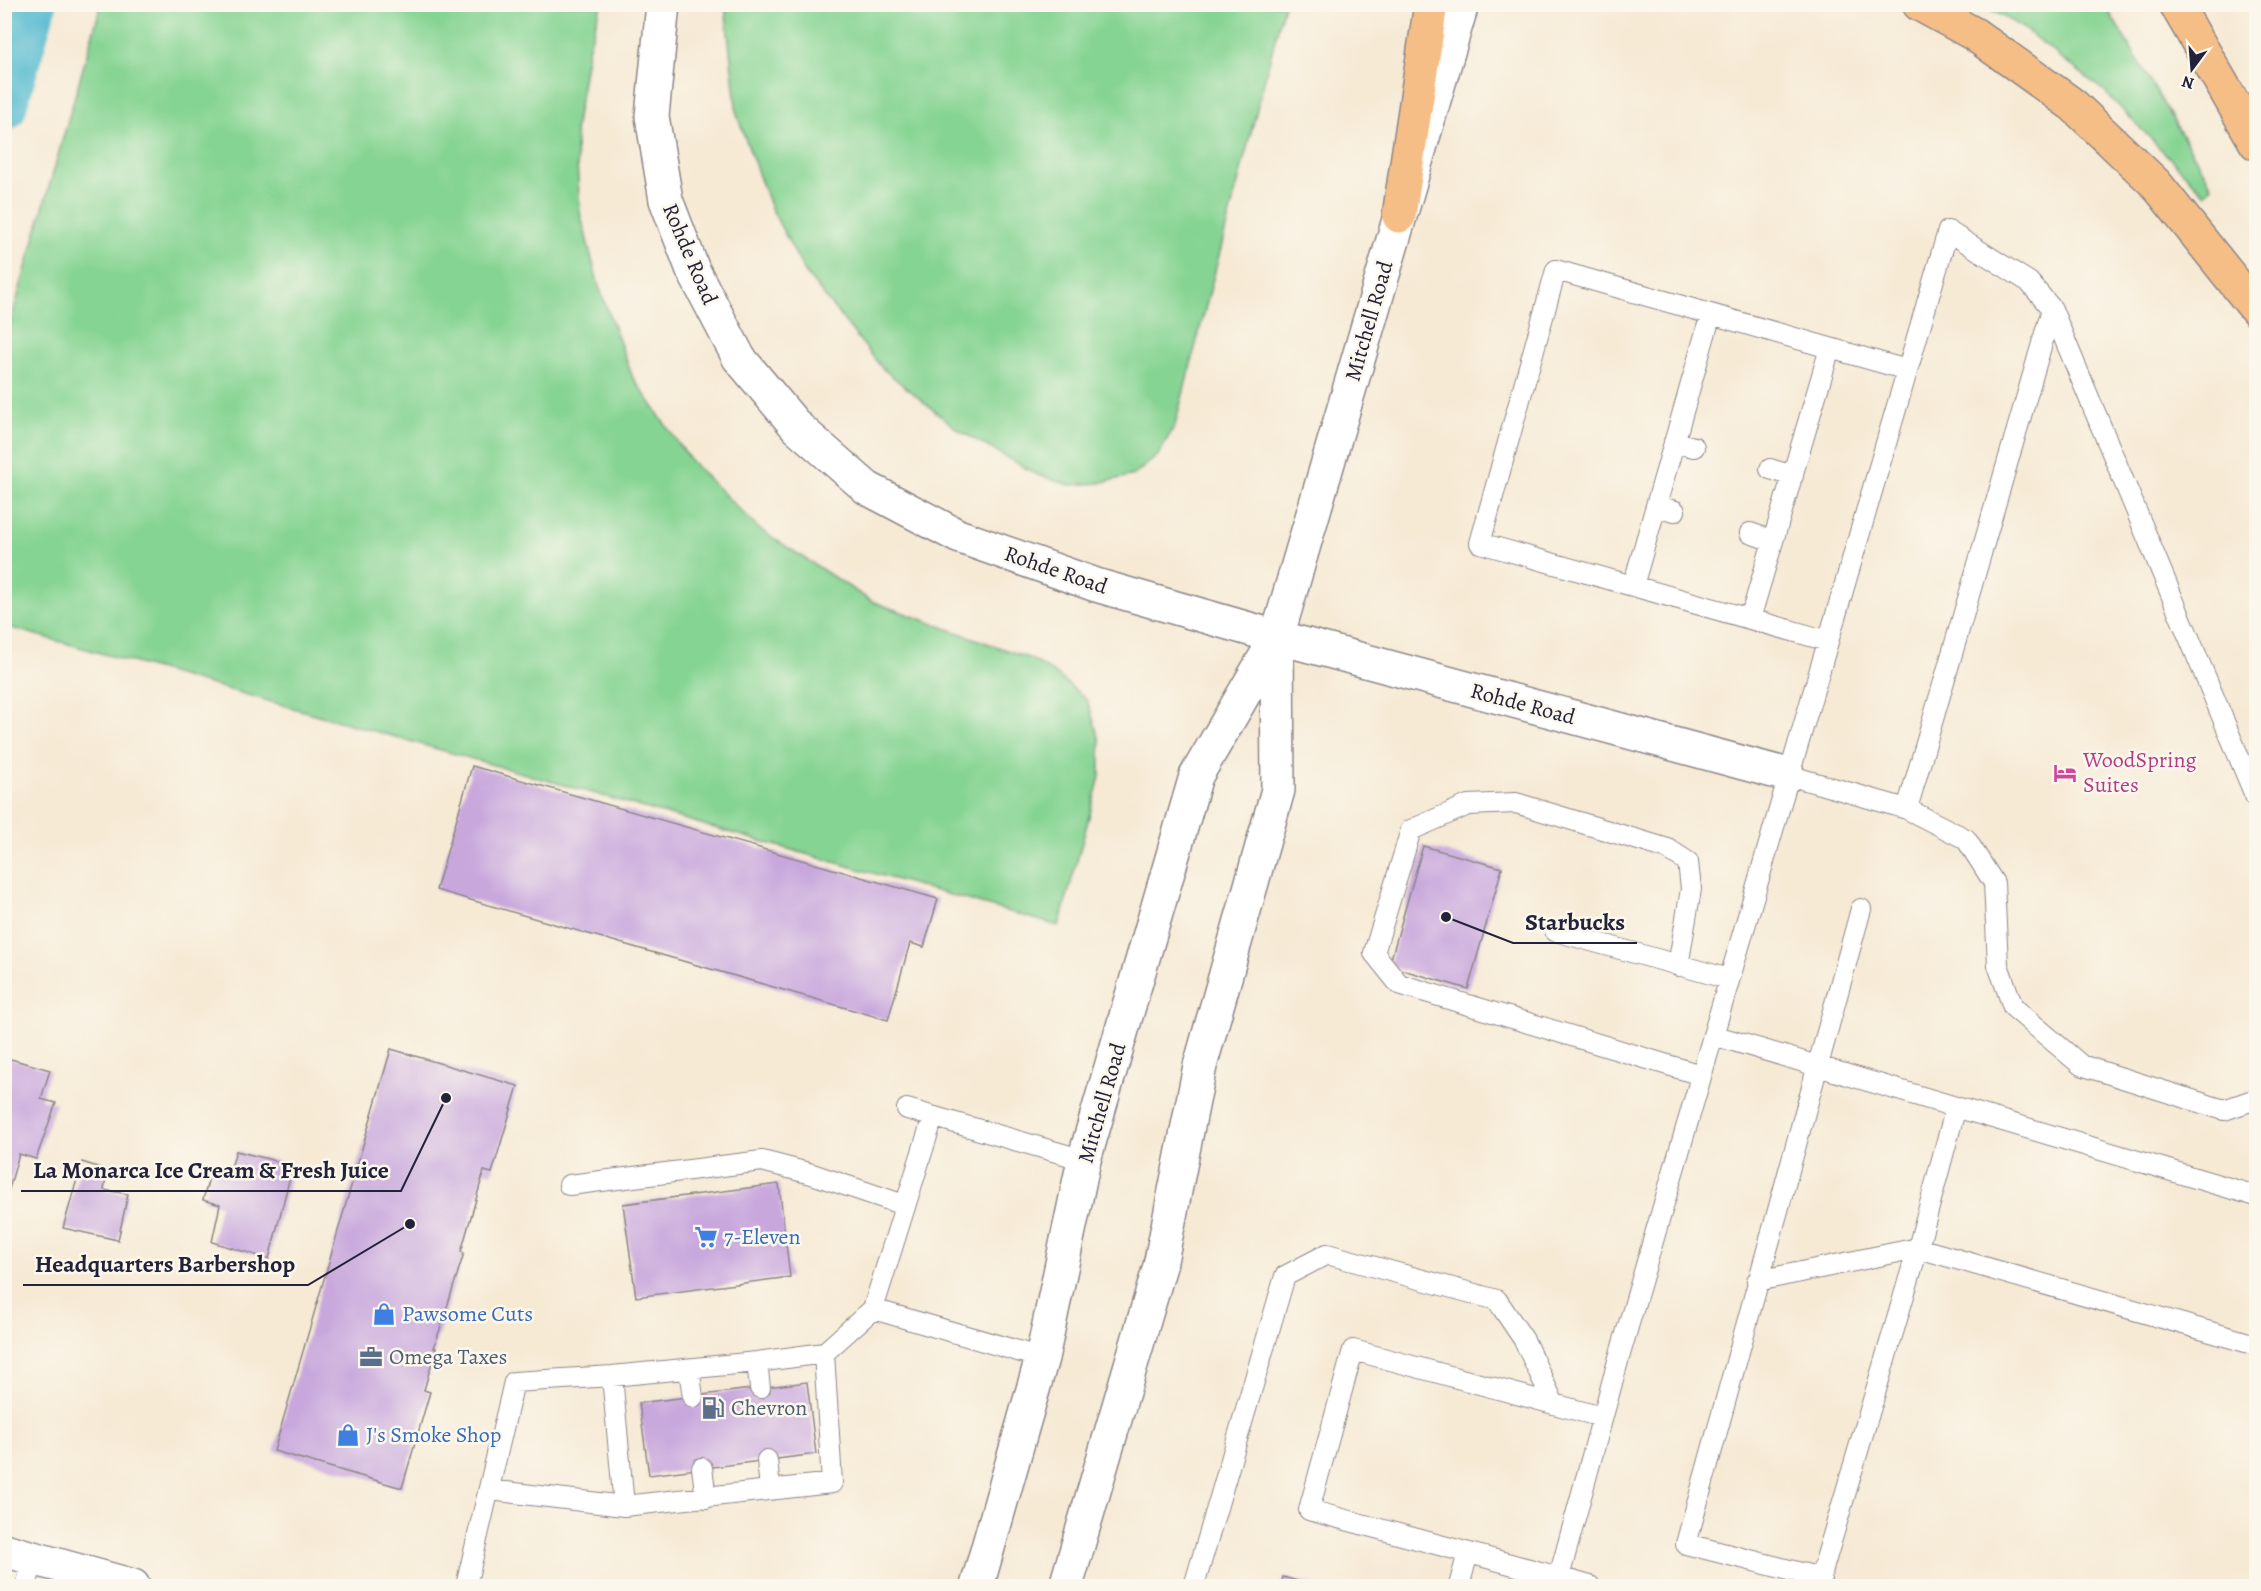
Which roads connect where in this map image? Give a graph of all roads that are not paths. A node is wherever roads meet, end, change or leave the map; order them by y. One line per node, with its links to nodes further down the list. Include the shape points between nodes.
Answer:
1 (663, 4): 23 (street, Rohde Road, via 652,116 666,200 693,270 739,358 797,427 867,488 958,536 1096,585)
2 (1431, 4): 7 (highway)
3 (1462, 4): 7 (street, Mitchell Road)
4 (1919, 4): 9 (highway, via 1974,34 2073,105 2156,184)
5 (2176, 4): 6 (highway)
6 (2256, 143)
7 (1399, 216): 23 (street, Mitchell Road)
8 (2052, 309): 12 (lane, via 2029,282 1948,231); 26 (lane); 27 (lane)
9 (2256, 309)
10 (1711, 314): 11 (lane); 13 (lane); 21 (lane, via 1556,270 1480,543)
11 (1830, 348): 12 (lane); 16 (lane)
12 (1907, 370): 24 (lane)
13 (1674, 442): 14 (lane); 17 (lane)
14 (1694, 447)
15 (1770, 469): 16 (lane)
16 (1792, 476): 20 (lane)
17 (1656, 506): 18 (lane); 21 (lane)
18 (1675, 511)
19 (1750, 533): 20 (lane)
20 (1773, 541): 22 (lane)
21 (1633, 586): 22 (lane)
22 (1750, 619): 24 (lane)
23 (1277, 638): 25 (street, Rohde Road); 39 (street, Mitchell Road, via 1196,776); 70 (street, Mitchell Road, via 1278,790 1200,1066 1160,1266)
24 (1828, 641): 25 (lane)
25 (1788, 775): 27 (lane); 31 (lane)
26 (2256, 798)
27 (1907, 809): 35 (lane, via 1966,839 1994,883 1998,965 2013,1007 2081,1065 2224,1110)
28 (1861, 909): 33 (lane)
29 (1555, 931): 30 (lane)
30 (1678, 966): 31 (lane); 34 (lane, via 1691,889 1688,862 1668,849 1516,803 1468,805 1411,830 1374,953 1399,984)
31 (1729, 980): 32 (lane)
32 (1713, 1035): 33 (lane); 34 (lane)
33 (1816, 1066): 36 (lane); 44 (lane)
34 (1701, 1075): 55 (lane)
35 (2256, 1099)
36 (1956, 1107): 41 (lane); 43 (lane)
37 (907, 1109): 38 (lane)
38 (933, 1117): 39 (lane); 42 (lane)
39 (1084, 1160): 48 (street, Mitchell Road)
40 (569, 1185): 42 (lane, via 762,1161)
41 (2256, 1196)
42 (904, 1205): 45 (lane)
43 (1918, 1248): 44 (lane); 46 (lane); 65 (lane)
44 (1757, 1281): 65 (lane, via 1686,1544)
45 (873, 1310): 47 (lane); 48 (lane)
46 (2256, 1345)
47 (824, 1353): 49 (lane); 58 (lane, via 832,1483)
48 (1042, 1358): 69 (street, Mitchell Road)
49 (757, 1362): 50 (lane); 52 (lane)
50 (689, 1369): 51 (lane); 53 (lane)
51 (612, 1376): 59 (lane, via 514,1382); 61 (lane)
52 (760, 1388)
53 (693, 1397)
54 (1554, 1404): 55 (lane); 62 (lane, via 1353,1350 1309,1510); 71 (lane, via 1524,1340 1497,1300 1326,1254 1285,1276)
55 (1602, 1417): 64 (lane)
56 (767, 1460): 58 (lane)
57 (702, 1468): 60 (lane)
58 (770, 1489): 60 (lane)
59 (490, 1490): 61 (lane); 68 (lane)
60 (706, 1498): 61 (lane)
61 (624, 1506)
62 (1468, 1553): 64 (lane); 72 (lane)
63 (22, 1565): 67 (street)
64 (1559, 1577): 66 (lane)
65 (1820, 1582)
66 (1583, 1586)
67 (133, 1587)
68 (466, 1587)
69 (977, 1587)
70 (1066, 1587)
71 (1194, 1587)
72 (1459, 1587)

